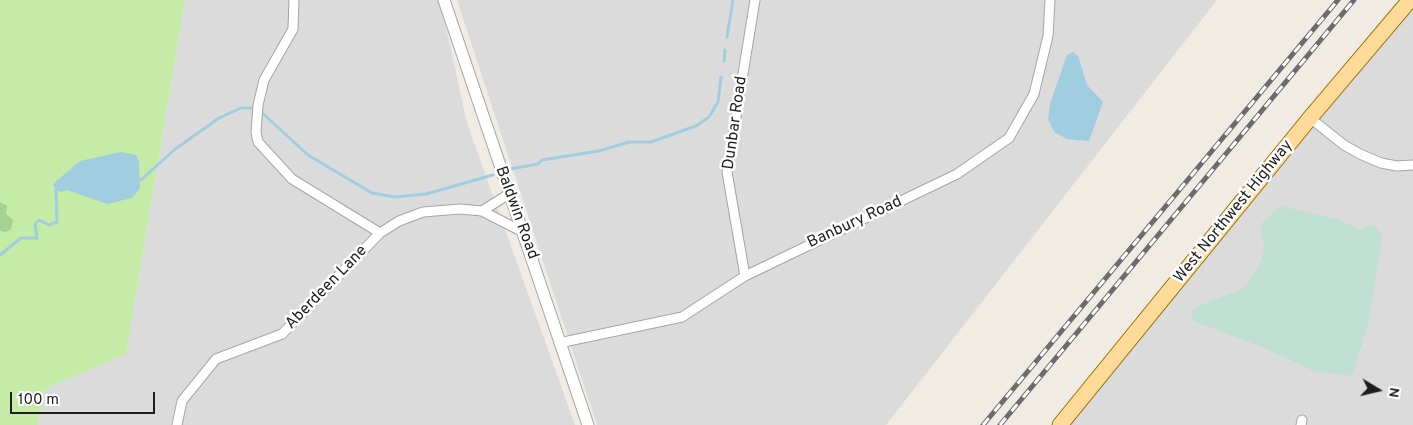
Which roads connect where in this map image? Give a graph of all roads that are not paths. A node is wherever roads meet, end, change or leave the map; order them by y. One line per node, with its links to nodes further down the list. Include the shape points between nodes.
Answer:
1 (294, 0): 10 (street, via 293,29 264,80 258,106 258,142 292,179)
2 (444, 0): 8 (street, Baldwin Road)
3 (755, 0): 12 (street, Dunbar Road, via 728,172)
4 (1050, 0): 12 (street, Banbury Road, via 1048,36 1034,94 1009,138 957,174)
5 (1410, 0): 6 (main road, West Northwest Highway)
6 (1310, 118): 7 (street, via 1336,140 1360,154 1381,163); 16 (main road, West Northwest Highway)
7 (1413, 165)
8 (509, 194): 9 (street); 11 (street, Baldwin Road)
9 (482, 211): 10 (street, Aberdeen Lane, via 422,212); 11 (street, Aberdeen Lane)
10 (380, 232): 14 (street, Aberdeen Lane, via 282,334 216,359 182,401)
11 (523, 232): 13 (street, Baldwin Road)
12 (745, 276): 13 (street, Banbury Road, via 682,317)
13 (560, 343): 15 (street, Baldwin Road)
14 (177, 425)
15 (588, 425)
16 (1060, 425)

